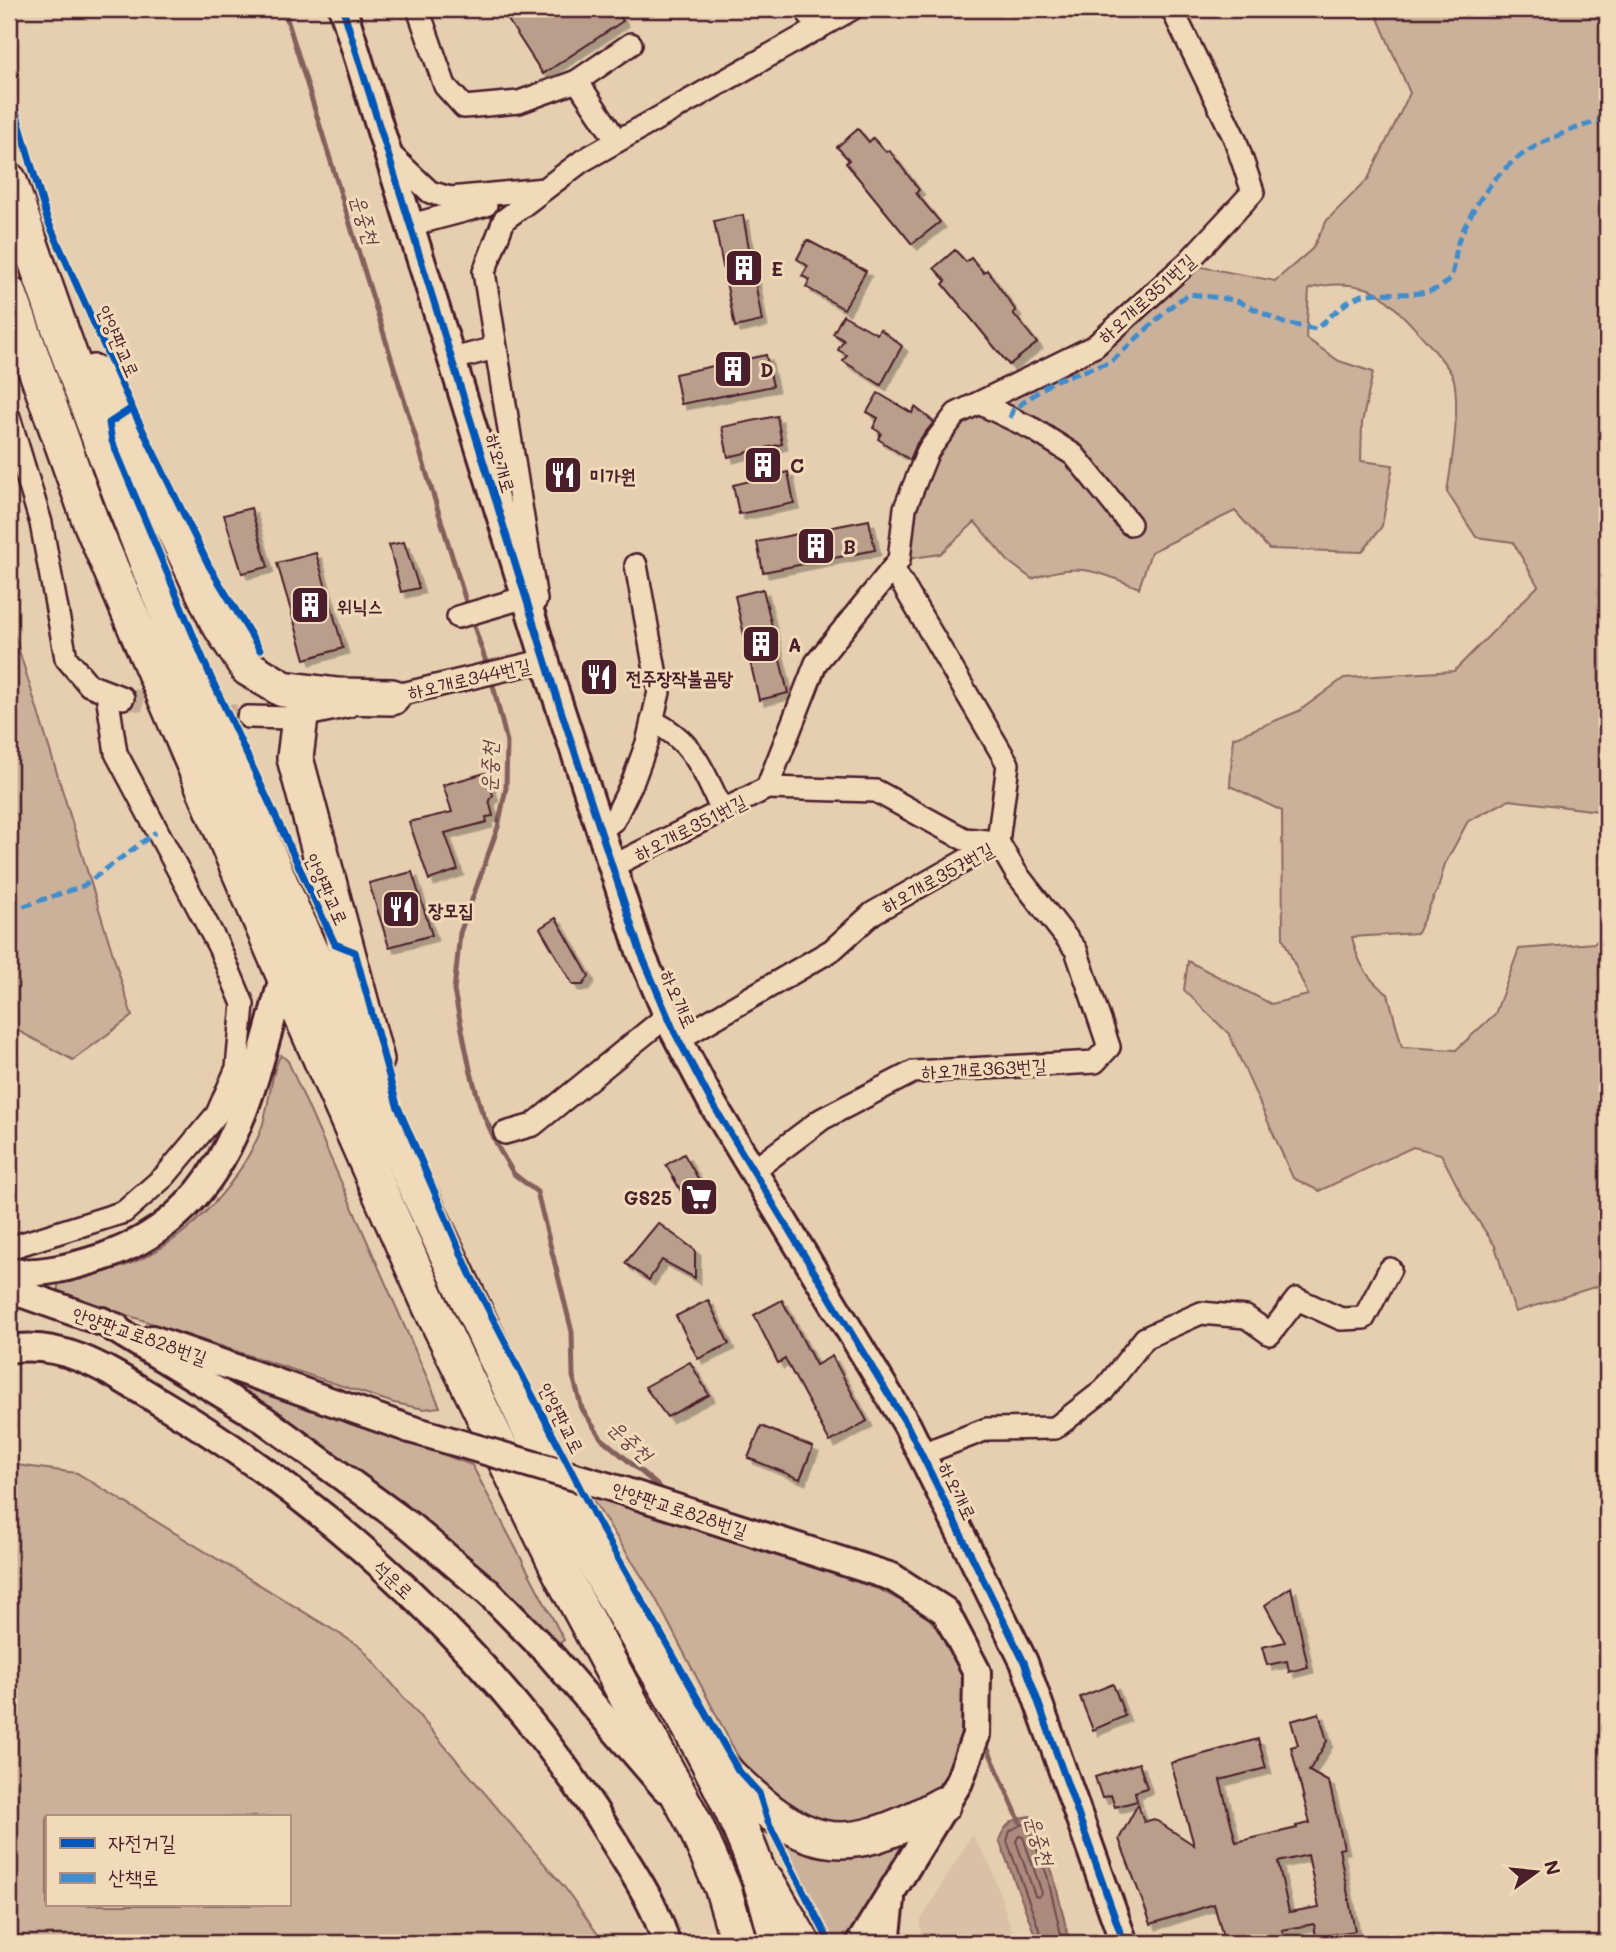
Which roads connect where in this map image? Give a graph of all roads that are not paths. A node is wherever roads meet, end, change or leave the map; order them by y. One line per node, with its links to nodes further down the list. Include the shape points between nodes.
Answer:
1 (343, 9): 10 (street, 하오개로)
2 (418, 9): 8 (street, via 445,86 464,107 519,102)
3 (806, 9): 6 (street)
4 (852, 9): 6 (street)
5 (1172, 9): 18 (street, 하오개로351번길, via 1235,139 1253,192 1186,264 1095,346)
6 (818, 29): 9 (street)
7 (631, 44): 8 (street)
8 (577, 80): 9 (street)
9 (617, 141): 13 (street)
10 (389, 153): 13 (street, via 430,192 450,198); 14 (street, 하오개로)
11 (9, 172): 26 (main road, via 88,363 233,649 248,668 284,689 337,696)
12 (9, 181): 40 (main road, 안양판교로, via 126,513 232,774)
13 (546, 188): 14 (street); 16 (street, via 504,220 484,272)
14 (411, 225): 17 (street, 하오개로)
15 (9, 293): 35 (main road, via 90,520)
16 (495, 348): 17 (street); 25 (street)
17 (453, 359): 23 (street, 하오개로)
18 (979, 403): 20 (street, via 1074,454); 22 (street, 하오개로351번길, via 956,414 928,451 905,509 899,560)
19 (9, 417): 42 (street, via 41,523 66,658 89,685 115,696 116,752 219,947 243,1004 237,1068 217,1114 165,1176 124,1212)
20 (1130, 524)
21 (636, 565): 29 (street, via 658,678)
22 (893, 568): 30 (street, 하오개로351번길, via 816,663); 33 (street, via 1008,764)
23 (526, 597): 24 (street); 25 (street, 하오개로)
24 (458, 617)
25 (546, 660): 26 (street, 하오개로344번길); 32 (street, 하오개로)
26 (392, 696): 28 (street, 하오개로344번길)
27 (248, 717): 28 (street, 하오개로344번길)
28 (300, 717): 40 (main road, via 295,758)
29 (652, 721): 31 (street, via 681,737 693,752); 32 (street, via 620,809)
30 (767, 788): 31 (street, 하오개로351번길); 33 (street, 하오개로351번길, via 876,791 964,839)
31 (722, 811): 34 (street, 하오개로351번길)
32 (601, 830): 34 (street, 하오개로)
33 (998, 842): 37 (street, 하오개로357번길, via 873,913 832,950); 38 (street, 하오개로357번길, via 1016,873 1076,950)
34 (613, 866): 36 (street, 하오개로, via 640,951)
35 (284, 975): 44 (street, via 234,1138 215,1174 188,1206 147,1237 118,1251 70,1268); 51 (main road, via 437,1320 559,1569)
36 (668, 1015): 37 (street, 하오개로); 39 (street, 하오개로, via 533,1125)
37 (679, 1039): 41 (street, 하오개로)
38 (1109, 1046): 41 (street, 하오개로363번길, via 1095,1062 913,1072 822,1119)
39 (505, 1133)
40 (398, 1152): 49 (main road, 안양판교로, via 590,1555)
41 (754, 1170): 48 (street, 하오개로)
42 (9, 1248)
43 (1390, 1269): 48 (street, via 1364,1318 1341,1319 1297,1299 1270,1334 1246,1317 1201,1313 1145,1338 1104,1390 1055,1428 986,1429)
44 (9, 1272)
45 (9, 1289): 46 (street, 안양판교로828번길)
46 (102, 1321): 50 (street, 안양판교로828번길, bridge, via 411,1429 892,1577 945,1611 977,1672 976,1735 959,1782); 51 (street, via 263,1419 410,1526 479,1584 550,1655)
47 (9, 1349): 55 (street, 석운로, via 30,1346 84,1357 209,1431 355,1541 471,1654 582,1789 658,1914)
48 (922, 1454): 62 (street, 하오개로, via 1024,1662)
49 (699, 1747): 50 (main road, via 764,1809 786,1825 817,1836 849,1840 886,1834); 52 (main road, 안양판교로)
50 (943, 1805): 53 (street, 안양판교로828번길)
51 (694, 1823): 54 (main road)
52 (753, 1856): 58 (main road, 안양판교로); 59 (main road)
53 (893, 1886): 60 (street, 안양판교로828번길); 61 (street)
54 (723, 1889): 56 (main road); 57 (main road)
55 (666, 1943)
56 (738, 1943)
57 (760, 1943)
58 (778, 1943)
59 (804, 1943)
60 (860, 1943)
61 (886, 1943)
62 (1124, 1943)

